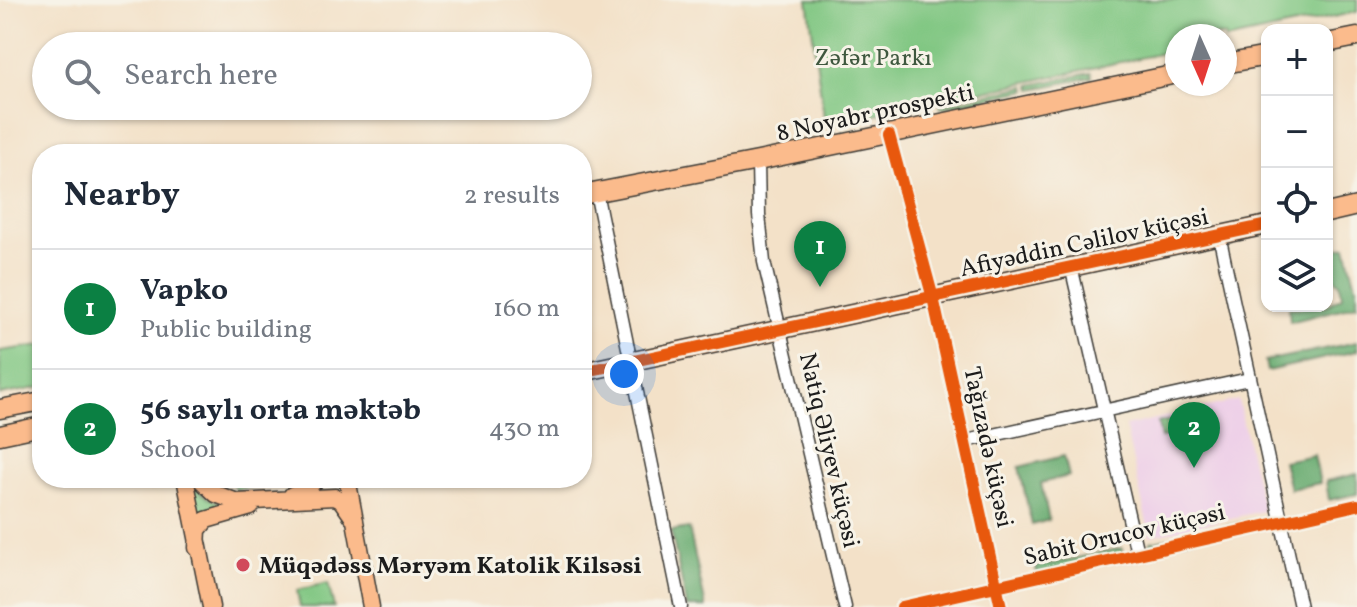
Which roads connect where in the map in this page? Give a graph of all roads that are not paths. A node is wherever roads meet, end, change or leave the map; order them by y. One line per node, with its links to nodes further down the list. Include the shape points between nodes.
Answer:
1 (1357, 37): 2 (highway)
2 (1333, 42)
3 (1261, 57): 4 (highway)
4 (1237, 62)
5 (1165, 77): 6 (highway, 8 Noyabr prospekti)
6 (889, 135): 7 (highway, 8 Noyabr prospekti); 15 (street, Tağızadə küçəsi)
7 (758, 161): 8 (highway, 8 Noyabr prospekti); 16 (street, Natiq Əliyev küçəsi, via 761,240)
8 (592, 193)
9 (592, 206): 17 (street)
10 (1357, 206): 11 (highway)
11 (1333, 212)
12 (1261, 226): 13 (highway, Afiyəddin Cəlilov küçəsi)
13 (1219, 235): 14 (highway, Afiyəddin Cəlilov küçəsi); 19 (street)
14 (1071, 266): 15 (highway, Afiyəddin Cəlilov küçəsi); 22 (street)
15 (933, 296): 16 (highway, Afiyəddin Cəlilov küçəsi); 25 (street, Tağızadə küçəsi)
16 (779, 330): 17 (highway, Afiyəddin Cəlilov küçəsi); 40 (street, Natiq Əliyev küçəsi)
17 (632, 361): 18 (highway, Afiyəddin Cəlilov küçəsi); 39 (street)
18 (592, 370)
19 (1249, 379): 22 (street); 33 (street)
20 (32, 403): 21 (highway)
21 (0, 409)
22 (1104, 411): 25 (street); 35 (street)
23 (32, 428): 24 (highway)
24 (0, 435)
25 (966, 441): 36 (street, Tağızadə küçəsi)
26 (187, 488): 34 (main road)
27 (211, 488): 30 (main road, via 225,499)
28 (305, 488): 30 (main road)
29 (349, 488): 32 (main road)
30 (270, 502): 32 (main road, via 335,497); 34 (main road, via 206,520 198,530)
31 (1357, 505): 33 (street, Sabit Orucov küçəsi)
32 (355, 520): 38 (main road)
33 (1280, 521): 35 (street, Sabit Orucov küçəsi); 43 (street)
34 (197, 548): 37 (main road)
35 (1137, 553): 36 (street, Sabit Orucov küçəsi)
36 (996, 585): 41 (street, Sabit Orucov küçəsi); 42 (street, Tağızadə küçəsi)
37 (211, 607)
38 (371, 607)
39 (681, 607)
40 (845, 607)
41 (902, 607)
42 (1001, 607)
43 (1300, 607)

